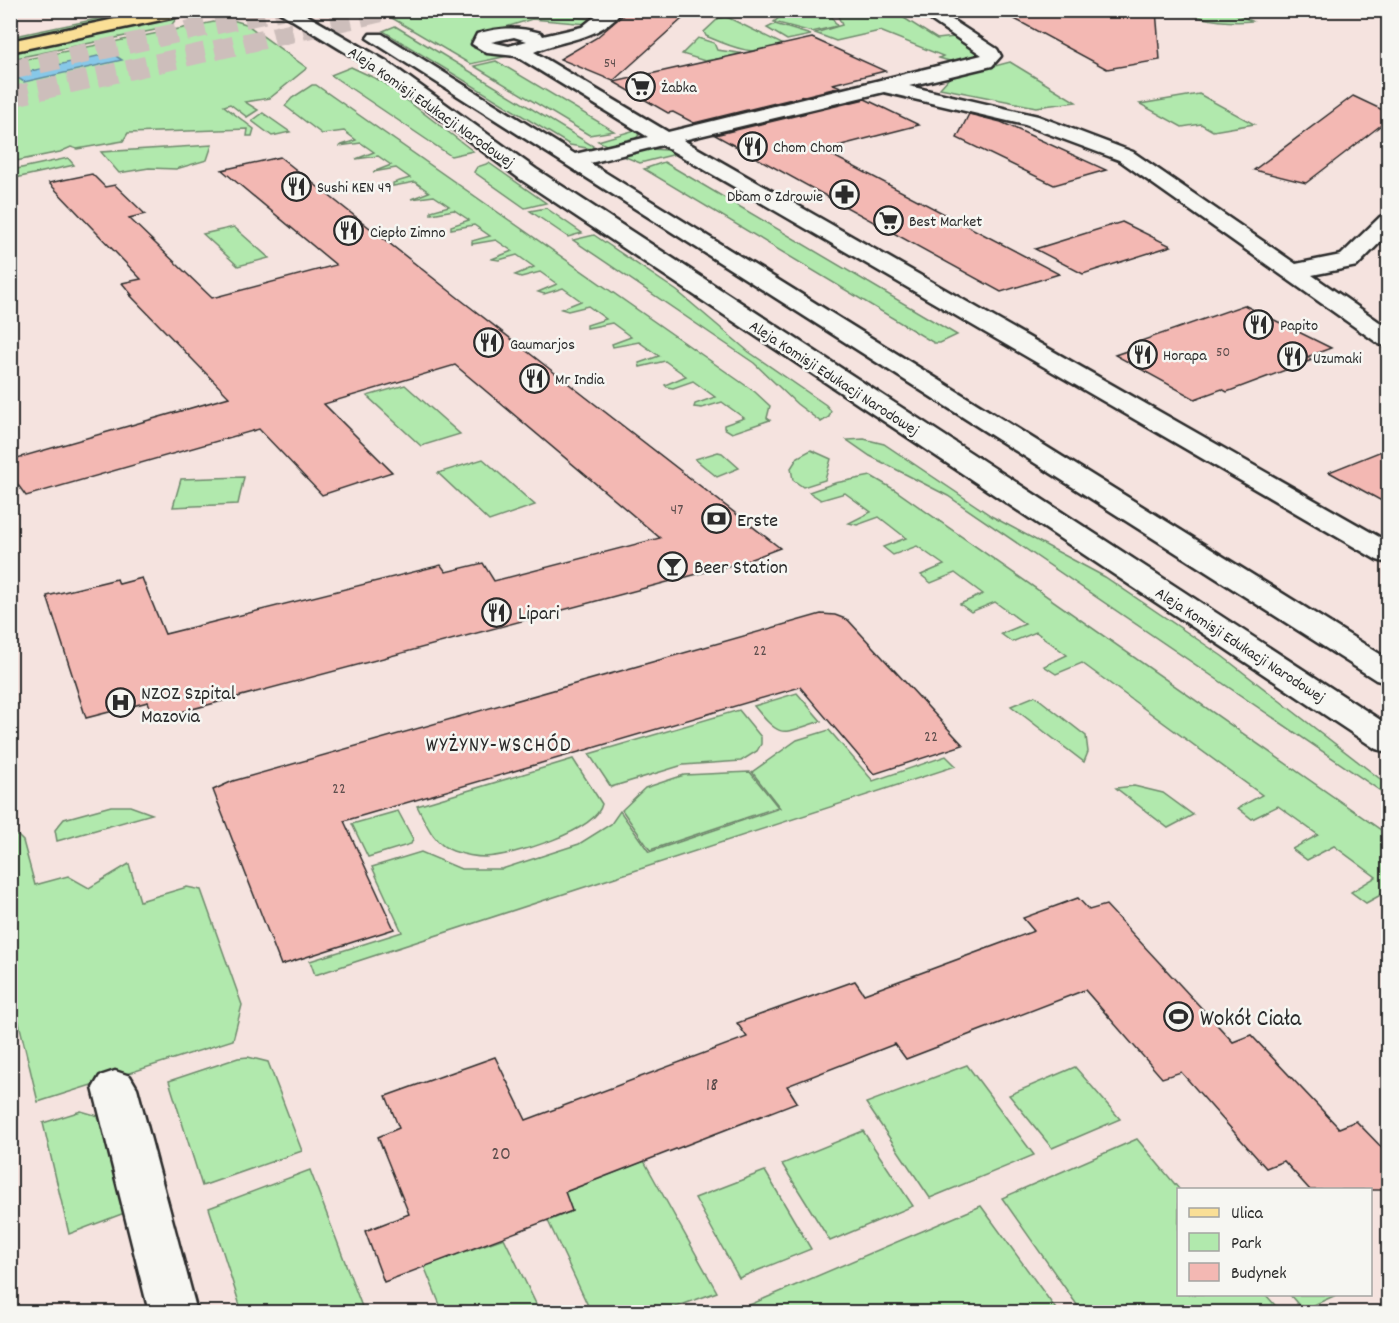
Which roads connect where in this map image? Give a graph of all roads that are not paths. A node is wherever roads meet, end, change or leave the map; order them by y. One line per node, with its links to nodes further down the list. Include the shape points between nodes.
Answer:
1 (119, 10): 7 (main road)
2 (185, 10): 8 (main road)
3 (284, 10): 17 (street, Aleja Komisji Edukacji Narodowej, via 368,59 528,174)
4 (614, 10): 10 (street, via 588,31 528,47)
5 (924, 10): 9 (street, via 992,56 985,62)
6 (365, 31): 11 (street, Aleja Komisji Edukacji Narodowej)
7 (10, 33)
8 (10, 47)
9 (884, 86): 10 (street); 13 (street, via 1031,120 1126,156)
10 (666, 139): 11 (street); 15 (street)
11 (572, 161): 16 (street, Aleja Komisji Edukacji Narodowej)
12 (1389, 222): 13 (street, via 1349,261)
13 (1291, 272): 14 (street)
14 (1389, 339)
15 (1389, 554)
16 (1389, 673)
17 (1389, 741)
18 (115, 1088): 19 (street)
19 (173, 1312)

